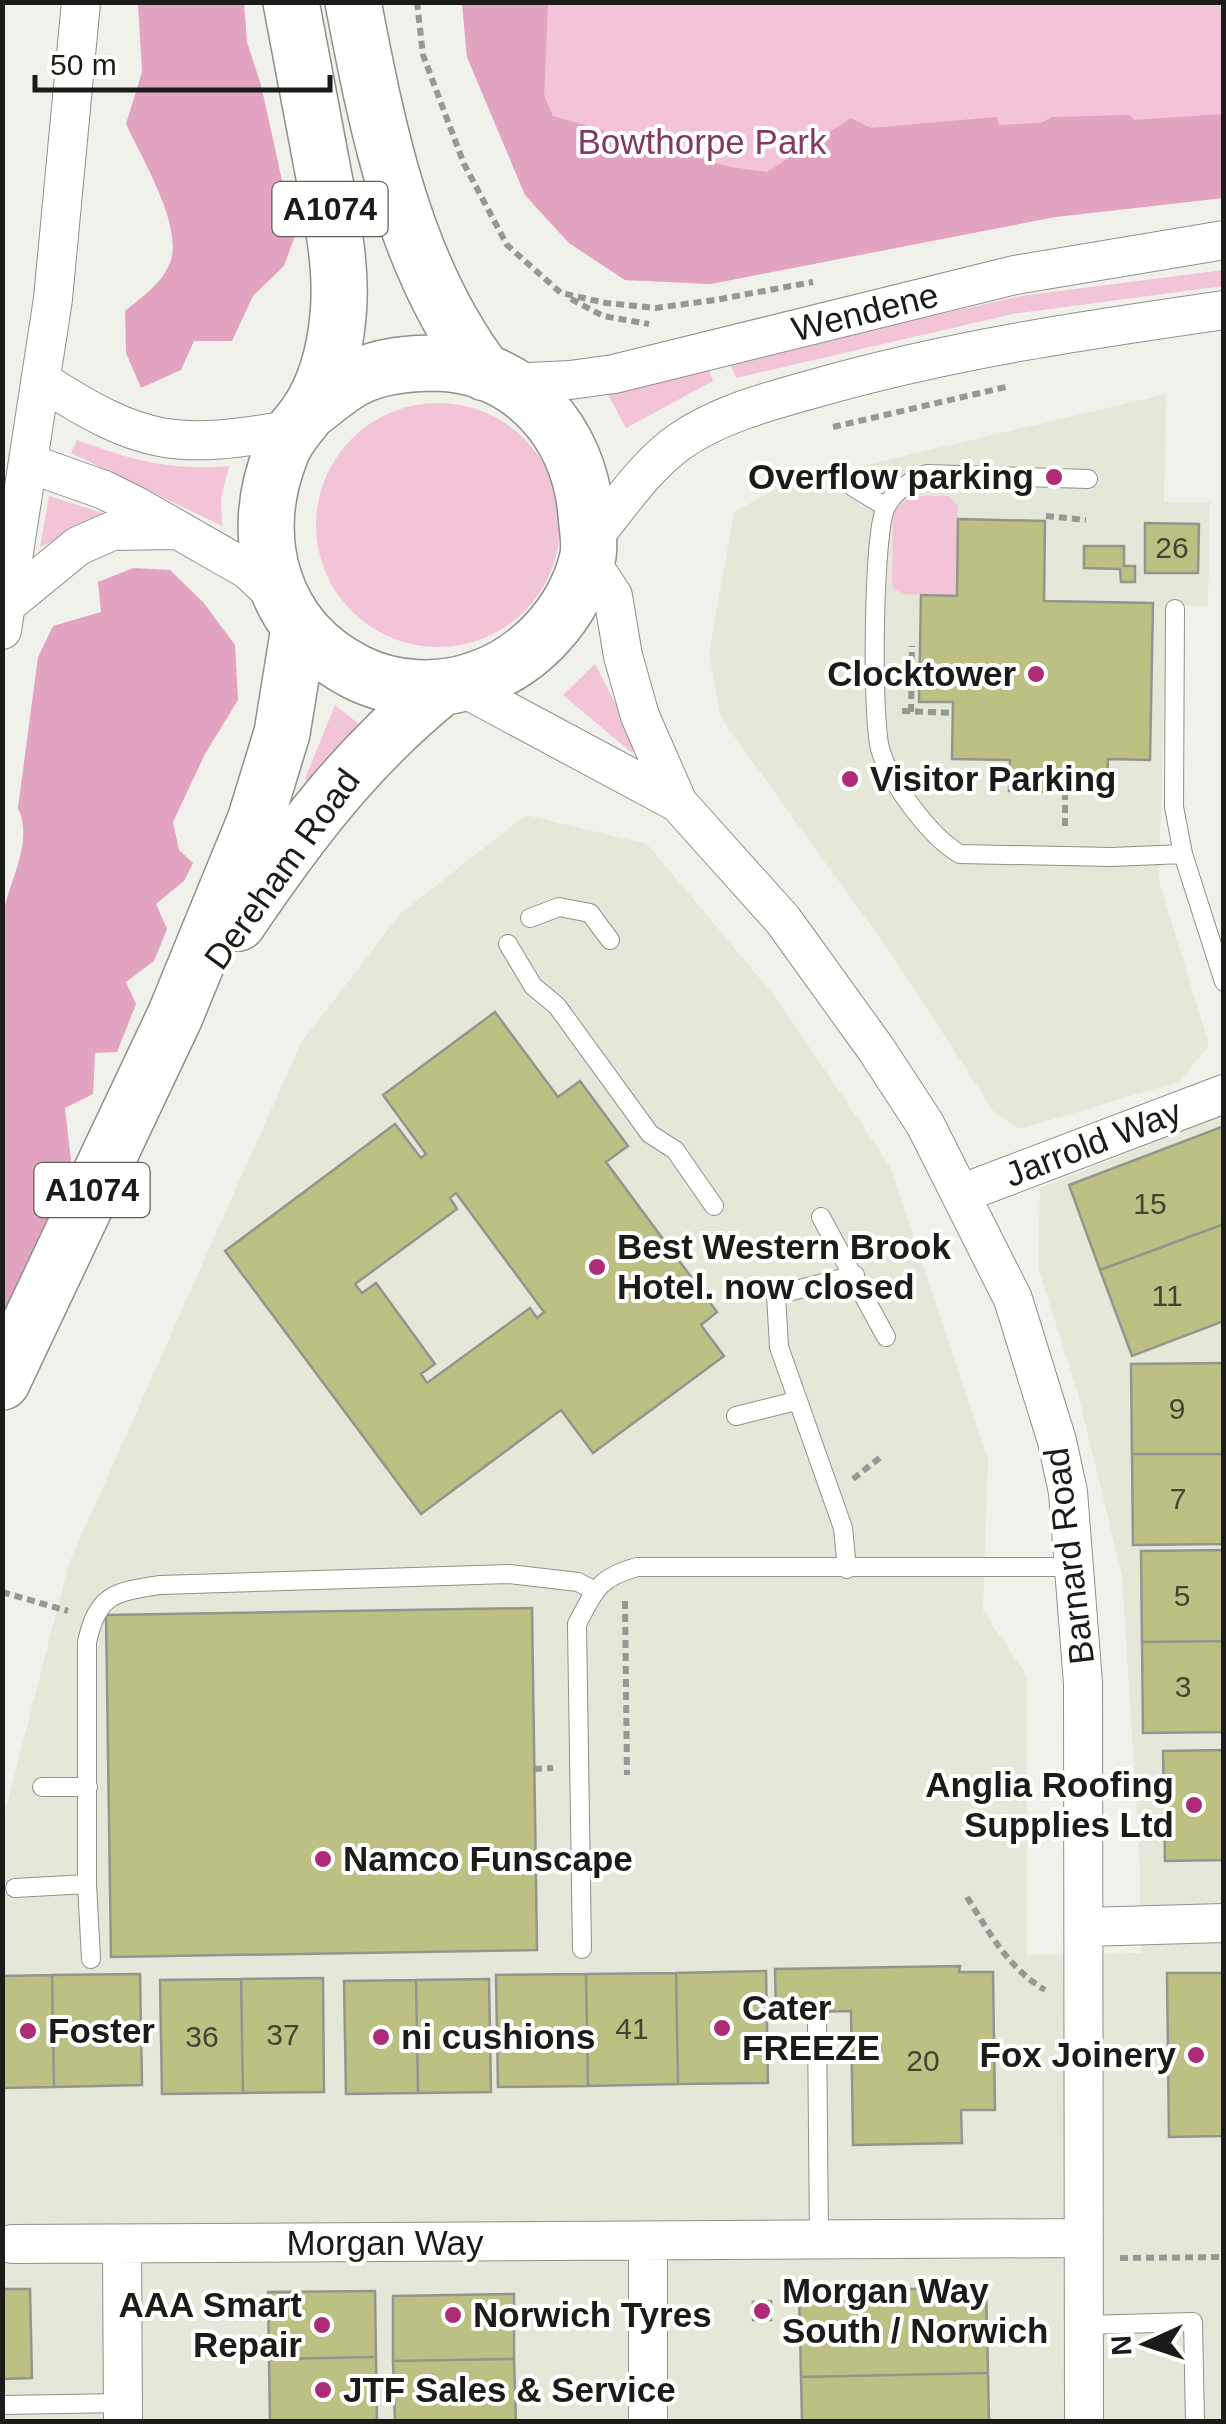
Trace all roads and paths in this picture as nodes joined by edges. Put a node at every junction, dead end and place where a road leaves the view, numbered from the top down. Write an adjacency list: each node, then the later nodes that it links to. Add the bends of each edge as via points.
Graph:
1 (81, 2): 11 (street)
2 (291, 2): 13 (highway, Dereham Road / A1074, via 335,235 339,313 329,369)
3 (352, 2): 10 (highway, Dereham Road / A1074, via 392,184 458,338)
4 (417, 2): 7 (path, via 423,55 464,164 507,245)
5 (1224, 240): 10 (street, Wendene, via 1015,275 614,374)
6 (828, 279): 7 (path, via 656,308)
7 (562, 293): 9 (path, via 604,316)
8 (1224, 310): 22 (street, Wendene, via 894,366 739,410 679,442 643,477)
9 (654, 325)
10 (496, 378): 13 (highway, via 452,364 406,363 356,378); 22 (highway, Dereham Road, via 528,397 566,441 583,481)
11 (42, 381): 13 (street, via 95,415 157,438 207,442); 15 (street)
12 (1020, 384): 14 (path)
13 (301, 421): 24 (highway, Dereham Road, via 282,450 265,506 268,560)
14 (815, 432)
15 (28, 462): 21 (street, Dereham Road, via 104,490); 25 (street)
16 (1088, 479): 18 (lane, via 927,474 906,483)
17 (852, 487): 18 (lane)
18 (886, 507): 28 (lane, via 880,527)
19 (1046, 516): 20 (path)
20 (1086, 520)
21 (180, 530): 24 (street, Dereham Road, via 248,570); 25 (street, via 112,531 78,546)
22 (588, 551): 27 (highway, Dereham Road, via 569,604 543,639 498,672); 31 (street, Barnard Road, via 614,596 640,716)
23 (1175, 608): 32 (lane, via 1174,807)
24 (291, 615): 27 (highway, Dereham Road, via 327,654 358,673 394,685); 37 (highway, Dereham Road / A1074, via 282,732 255,821)
25 (5, 618)
26 (912, 646): 29 (path)
27 (450, 687): 31 (street, Barnard Road); 37 (highway, Dereham Road / A1074, via 396,724 346,775)
28 (876, 711): 29 (path); 32 (lane, via 888,769 942,844 960,854)
29 (911, 712): 30 (path)
30 (952, 713)
31 (678, 804): 39 (street, Barnard Road, via 795,936 906,1094)
32 (1183, 854): 36 (lane)
33 (530, 918): 34 (lane, via 559,906 590,913)
34 (610, 940)
35 (508, 944): 40 (lane, via 532,986 557,1006 650,1134 675,1150)
36 (1224, 982)
37 (175, 1016): 44 (highway, Dereham Road / A1074)
38 (1224, 1094): 39 (street, Jarrold Way)
39 (962, 1193): 47 (street, Barnard Road, via 1014,1298 1057,1441)
40 (714, 1206)
41 (821, 1217): 42 (lane)
42 (855, 1275): 43 (lane); 45 (lane, via 776,1296 779,1347)
43 (886, 1337)
44 (2, 1382)
45 (796, 1401): 46 (lane); 48 (lane, via 843,1528)
46 (736, 1416)
47 (1076, 1567): 48 (lane); 62 (street, Barnard Road)
48 (847, 1570): 49 (lane)
49 (624, 1571): 50 (lane); 55 (path)
50 (594, 1591): 52 (lane, via 578,1582 510,1574 160,1586 120,1591); 63 (lane, via 577,1624)
51 (2, 1592): 52 (path)
52 (94, 1613): 57 (lane, via 87,1642)
53 (554, 1768): 54 (path)
54 (534, 1769)
55 (626, 1775)
56 (42, 1787): 57 (lane)
57 (88, 1787): 58 (lane)
58 (87, 1884): 59 (lane); 64 (lane)
59 (15, 1888)
60 (966, 1896): 65 (path, via 1024,1977)
61 (1224, 1923): 62 (street)
62 (1084, 1927): 65 (street, Barnard Road)
63 (582, 1949)
64 (92, 1959)
65 (1085, 2002): 67 (street, Barnard Road)
66 (817, 2022): 68 (lane)
67 (1084, 2238): 68 (street, Morgan Way); 74 (street, Barnard Road)
68 (819, 2240): 69 (street, Morgan Way)
69 (648, 2241): 71 (street, Morgan Way); 77 (street)
70 (12, 2244): 71 (street, Morgan Way)
71 (122, 2244): 76 (street)
72 (1224, 2257): 73 (path)
73 (1118, 2258)
74 (1084, 2325): 78 (street, Barnard Road); 79 (lane, via 1193,2322)
75 (2, 2405): 76 (lane)
76 (123, 2412)
77 (648, 2422)
78 (1084, 2422)
79 (1194, 2422)

